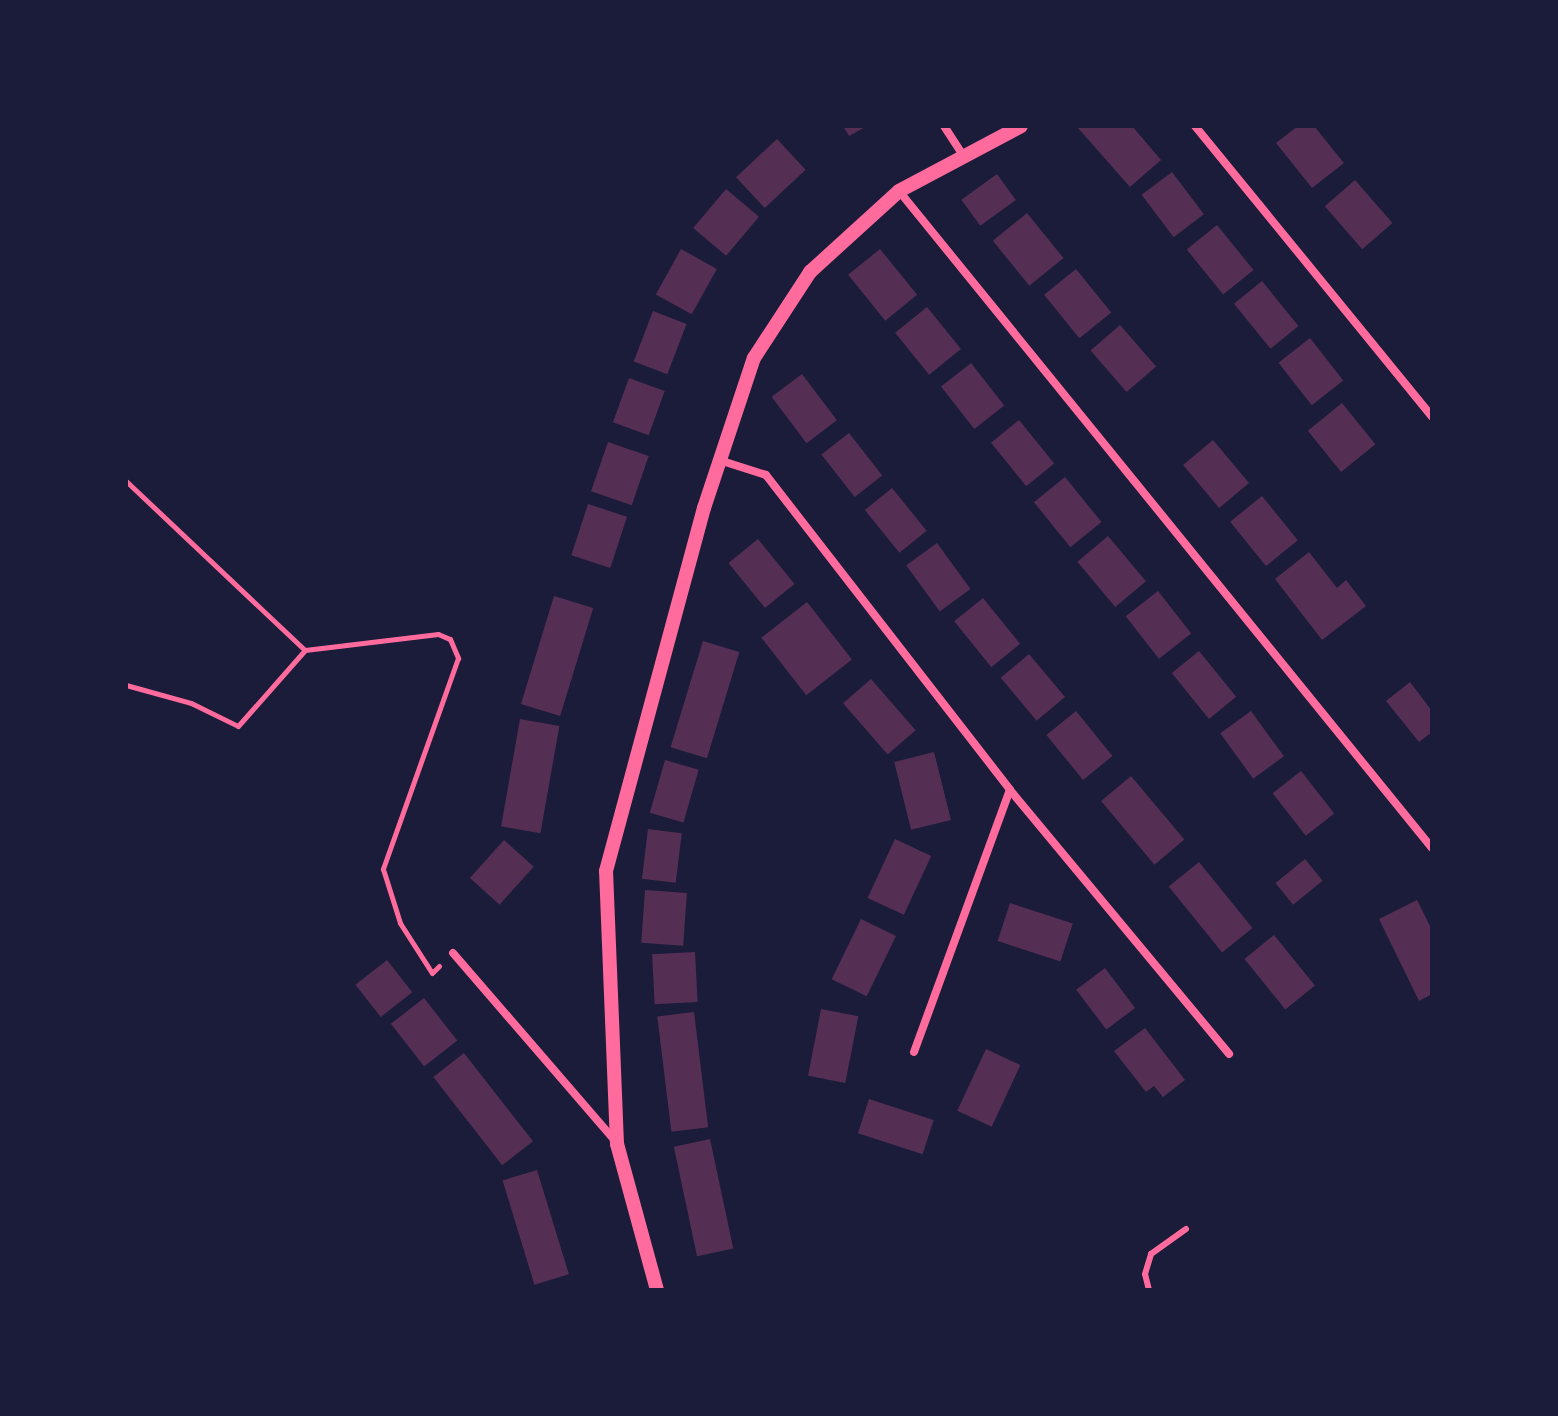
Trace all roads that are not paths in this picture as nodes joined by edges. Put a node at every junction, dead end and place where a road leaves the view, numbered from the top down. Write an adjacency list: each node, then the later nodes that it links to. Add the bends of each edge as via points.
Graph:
1 (944, 126): 4 (street)
2 (1021, 126): 4 (street)
3 (1195, 126): 6 (street)
4 (962, 154): 5 (street)
5 (899, 191): 7 (street, via 863,219 784,307 754,358); 9 (street)
6 (1432, 417)
7 (719, 460): 8 (street, via 766,475); 13 (street, via 606,871)
8 (1010, 790): 11 (street); 12 (street)
9 (1432, 848)
10 (453, 953): 13 (street)
11 (914, 1052)
12 (1229, 1054)
13 (617, 1144): 15 (street)
14 (1186, 1229): 16 (lane, via 1151,1254 1145,1274)
15 (657, 1290)
16 (1149, 1290)

